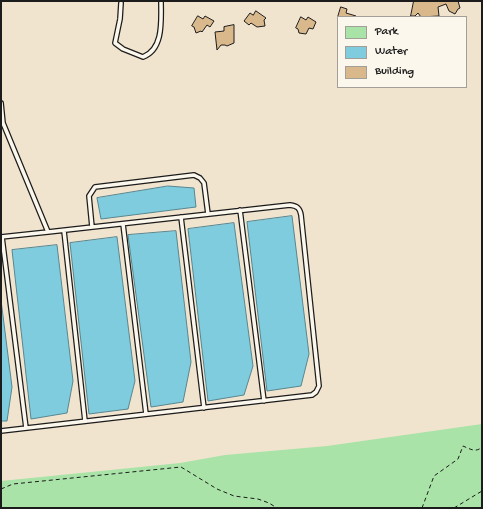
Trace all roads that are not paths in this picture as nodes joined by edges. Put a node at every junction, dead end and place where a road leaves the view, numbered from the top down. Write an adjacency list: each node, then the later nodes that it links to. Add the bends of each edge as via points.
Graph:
1 (116, 1): 3 (lane)
2 (161, 1): 3 (lane, via 161,22 155,49 143,57 115,44)
3 (122, 2)
4 (1, 103): 11 (lane, via 3,123)
5 (240, 210): 6 (lane); 13 (lane); 13 (lane, via 290,204 299,208 301,215 319,386 312,395)
6 (208, 214): 7 (lane); 9 (lane, via 204,183 194,175 95,187 89,196)
7 (181, 217): 8 (lane); 14 (lane)
8 (123, 224): 9 (lane); 15 (lane)
9 (92, 228): 10 (lane)
10 (64, 231): 11 (lane); 16 (lane)
11 (48, 232): 12 (lane)
12 (2, 237): 17 (lane)
13 (264, 401): 14 (lane)
14 (204, 408): 15 (lane)
15 (146, 414): 16 (lane)
16 (85, 421): 17 (lane)
17 (26, 428): 18 (lane)
18 (1, 431)

